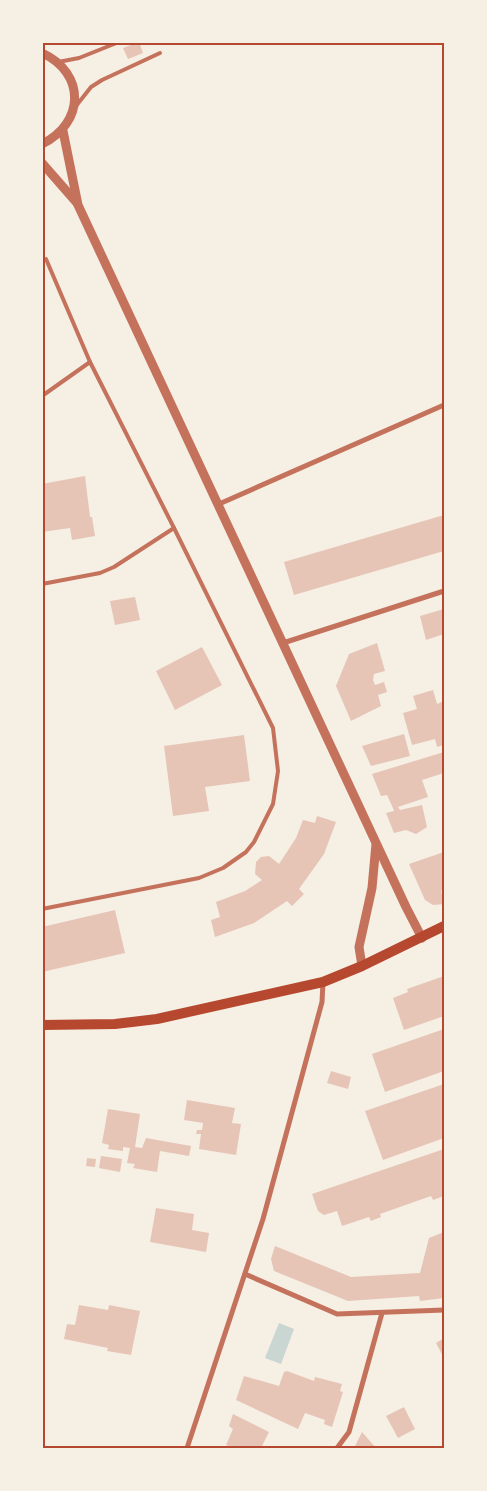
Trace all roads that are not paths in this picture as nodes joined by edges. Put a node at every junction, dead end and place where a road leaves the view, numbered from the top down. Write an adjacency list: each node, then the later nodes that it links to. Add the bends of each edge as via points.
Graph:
1 (119, 42): 4 (lane, via 79,58)
2 (42, 53): 4 (street)
3 (160, 53): 5 (lane, via 102,80)
4 (58, 62): 5 (street, via 69,75 74,91)
5 (74, 108): 6 (street)
6 (63, 131): 7 (street); 9 (street)
7 (42, 144)
8 (42, 163): 9 (street)
9 (78, 205): 14 (street)
10 (46, 259): 11 (lane)
11 (90, 362): 12 (lane); 15 (lane)
12 (42, 396)
13 (444, 405): 14 (street)
14 (219, 504): 18 (street)
15 (174, 528): 16 (lane, via 100,573); 20 (lane, via 274,728 278,771 273,804 246,852 217,870 199,878)
16 (42, 584)
17 (444, 591): 18 (street)
18 (283, 643): 19 (street)
19 (376, 841): 22 (street); 23 (street, via 372,888 359,947)
20 (42, 909)
21 (444, 926): 22 (main road)
22 (422, 938): 23 (main road)
23 (362, 966): 24 (main road)
24 (323, 982): 25 (main road, via 157,1019 116,1024); 26 (street, via 322,1002 263,1219)
25 (42, 1025)
26 (244, 1274): 28 (street, via 337,1314); 29 (street)
27 (444, 1310): 28 (street)
28 (382, 1313): 30 (street, via 349,1432)
29 (186, 1448)
30 (337, 1448)

